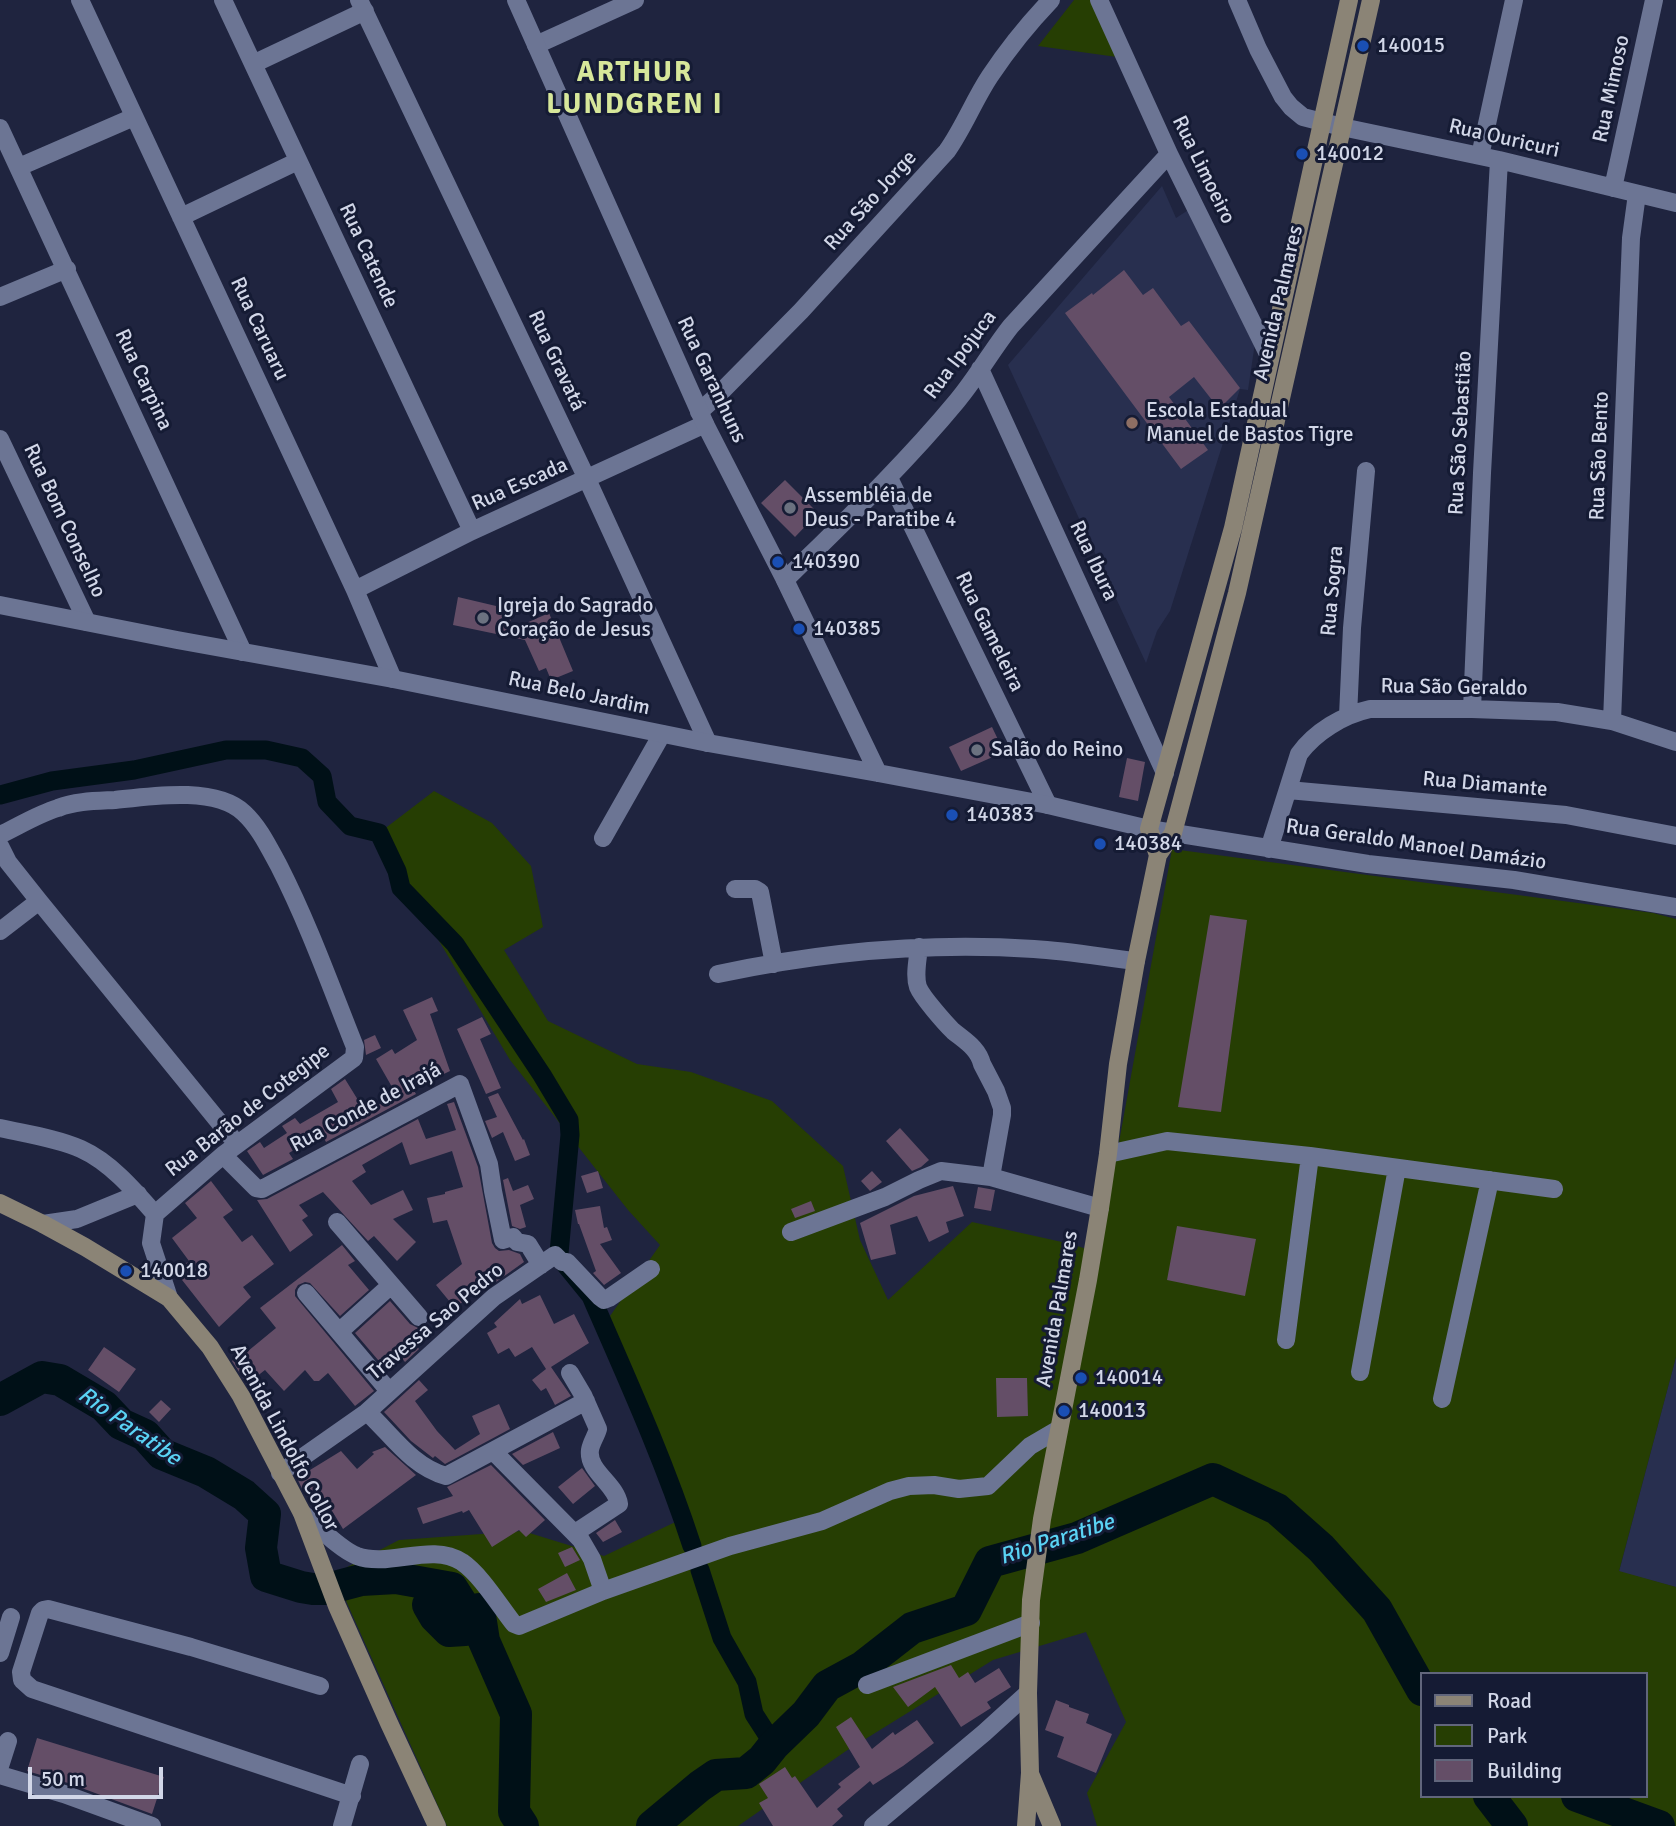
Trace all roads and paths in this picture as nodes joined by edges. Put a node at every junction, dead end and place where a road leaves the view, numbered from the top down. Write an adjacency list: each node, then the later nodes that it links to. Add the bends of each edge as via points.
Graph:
1 (80, 0): 15 (street, Rua Caruaru)
2 (223, 0): 14 (street, Rua Catende)
3 (516, 0): 13 (street, Rua Garanhuns)
4 (635, 0): 13 (street)
5 (1051, 0): 32 (street, Rua São Jorge, via 990,75 947,151)
6 (1099, 0): 19 (street, Rua Limoeiro)
7 (1237, 0): 16 (street, Rua Ouricuri, via 1283,97 1303,117)
8 (1349, 0): 16 (main road, Avenida Palmares)
9 (1371, 0): 17 (main road, Avenida Palmares)
10 (1514, 0): 20 (street)
11 (1654, 0): 24 (street, Rua Mimoso)
12 (362, 6): 14 (street); 36 (street, Rua Gravatá)
13 (536, 45): 32 (street, Rua Garanhuns)
14 (253, 64): 22 (street, Rua Catende)
15 (134, 117): 23 (street); 27 (street, Rua Caruaru)
16 (1322, 122): 17 (street, Rua Ouricuri); 30 (main road, Avenida Palmares)
17 (1342, 127): 20 (street, Rua Ouricuri); 55 (main road, Avenida Palmares, via 1237,593)
18 (0, 128): 23 (street, Rua Carpina)
19 (1169, 154): 30 (street, Rua Limoeiro); 31 (street, Rua Ipojuca, via 1011,326)
20 (1480, 156): 21 (street, Rua Ouricuri)
21 (1499, 160): 24 (street, Rua Ouricuri); 44 (street, Rua São Sebastião)
22 (298, 161): 27 (street); 37 (street, Rua Catende)
23 (19, 167): 28 (street, Rua Carpina)
24 (1613, 188): 25 (street, Rua Ouricuri)
25 (1637, 194): 26 (street, Rua Ouricuri); 46 (street, Rua São Bento, via 1631,238)
26 (1676, 203)
27 (181, 217): 39 (street, Rua Caruaru)
28 (67, 269): 29 (street); 42 (street, Rua Carpina)
29 (0, 297)
30 (1270, 358): 51 (main road, Avenida Palmares, via 1233,528)
31 (981, 369): 35 (street, Rua Ipojuca); 51 (street, Rua Ibura)
32 (702, 418): 36 (street, Rua Escada); 38 (street, Rua Garanhuns)
33 (0, 439): 41 (street, Rua Bom Conselho)
34 (1366, 471): 45 (street, Rua Sogra)
35 (888, 478): 38 (street, Rua Ipojuca); 53 (street, Rua Gameleira)
36 (587, 479): 37 (street, Rua Escada); 49 (street, Rua Gravatá)
37 (472, 531): 39 (street, Rua Escada)
38 (785, 580): 50 (street, Rua Garanhuns)
39 (355, 590): 43 (street, Rua Caruaru)
40 (0, 605): 41 (street, Rua Belo Jardim)
41 (87, 622): 42 (street, Rua Belo Jardim)
42 (243, 652): 43 (street, Rua Belo Jardim)
43 (393, 679): 47 (street, Rua Belo Jardim)
44 (1472, 709): 45 (street, Rua São Geraldo, via 1370,709); 46 (street, Rua São Geraldo, via 1557,712)
45 (1348, 716): 52 (street, Rua São Geraldo, via 1307,744 1299,754)
46 (1612, 721): 48 (street, Rua São Geraldo)
47 (662, 734): 49 (street, Rua Belo Jardim); 58 (street)
48 (1676, 742)
49 (708, 743): 50 (street, Rua Belo Jardim)
50 (878, 773): 53 (street, Rua Belo Jardim)
51 (1165, 773): 54 (main road, Avenida Palmares)
52 (1288, 790): 57 (street, Rua Diamante, via 1566,815); 60 (street, Rua São Geraldo)
53 (1048, 805): 54 (street, Rua Belo Jardim)
54 (1149, 829): 55 (street, Rua Geraldo Manoel Damázio); 61 (main road)
55 (1173, 832): 60 (street, Rua Geraldo Manoel Damázio); 61 (main road, Avenida Palmares)
56 (0, 835): 71 (street, Rua Barão de Cotegipe, via 74,803 174,794 226,803 243,811 257,827 298,903 355,1047 354,1058)
57 (1676, 836)
58 (603, 838)
59 (0, 846): 63 (street, Rua Conde de Irajá)
60 (1269, 849): 64 (street, Rua Geraldo Manoel Damázio, via 1514,880)
61 (1158, 855): 67 (main road, Avenida Palmares)
62 (734, 889): 68 (street, via 760,892)
63 (39, 901): 65 (street); 71 (street, Rua Conde de Irajá)
64 (1676, 907)
65 (0, 931)
66 (919, 947): 67 (street, via 1035,949); 68 (street); 75 (street, via 917,986 980,1058 1000,1101 1002,1115)
67 (1136, 961): 72 (main road, Avenida Palmares)
68 (774, 964): 69 (street)
69 (718, 974)
70 (0, 1128): 78 (street, via 80,1149 102,1161)
71 (230, 1149): 81 (street, Rua Barão de Cotegipe); 85 (street, Rua Conde de Irajá, via 256,1188 262,1189 460,1084 489,1164 503,1240 513,1237)
72 (1108, 1154): 73 (street, via 1167,1141); 80 (main road, Avenida Palmares)
73 (1310, 1156): 74 (street); 92 (street)
74 (1397, 1168): 76 (street); 93 (street)
75 (991, 1177): 80 (street); 84 (street, via 941,1171)
76 (1490, 1180): 77 (street); 96 (street)
77 (1554, 1189)
78 (138, 1194): 81 (street); 83 (street, via 77,1219)
79 (0, 1203): 83 (main road, Avenida Lindolfo Collor)
80 (1100, 1208): 99 (main road, Avenida Palmares)
81 (155, 1214): 89 (street, via 151,1243)
82 (337, 1222): 87 (street)
83 (43, 1224): 89 (main road, Avenida Lindolfo Collor)
84 (790, 1232)
85 (554, 1261): 86 (street, via 604,1300); 95 (street, Travessa Sao Pedro, via 494,1297)
86 (651, 1269)
87 (391, 1284): 90 (street); 91 (street)
88 (306, 1293): 91 (street)
89 (169, 1298): 101 (main road, Avenida Lindolfo Collor, via 210,1347)
90 (419, 1317)
91 (339, 1332): 95 (street)
92 (1286, 1340)
93 (1360, 1372)
94 (570, 1373): 97 (street)
95 (389, 1391): 98 (street, Travessa Sao Pedro)
96 (1442, 1399)
97 (586, 1401): 100 (street); 103 (street, via 598,1429 590,1451 592,1463 619,1504)
98 (367, 1412): 100 (street, via 412,1458 437,1474 446,1476); 101 (street, Travessa Sao Pedro)
99 (1059, 1429): 104 (street, via 1030,1446 988,1486 921,1485 890,1491 822,1521 730,1546); 106 (main road, Avenida Palmares)
100 (494, 1452): 103 (street)
101 (280, 1473): 102 (main road, Avenida Lindolfo Collor)
102 (302, 1513): 104 (street, via 356,1556 441,1555 464,1563 519,1626); 119 (main road, Avenida Lindolfo Collor, via 337,1606)
103 (575, 1532): 104 (street, via 592,1559)
104 (603, 1591)
105 (11, 1617): 107 (street)
106 (1031, 1623): 108 (street); 110 (main road, Avenida Palmares)
107 (0, 1653)
108 (867, 1685)
109 (320, 1686): 116 (street, via 48,1609 40,1613 20,1672 32,1689)
110 (1028, 1693): 114 (main road, Avenida Palmares); 120 (street)
111 (8, 1741): 113 (street)
112 (360, 1764): 116 (street)
113 (0, 1766)
114 (1030, 1773): 121 (main road, Avenida Palmares); 122 (main road)
115 (0, 1775): 117 (street)
116 (352, 1796): 118 (street)
117 (152, 1826)
118 (342, 1826)
119 (437, 1826)
120 (873, 1826)
121 (1026, 1826)
122 (1052, 1826)

